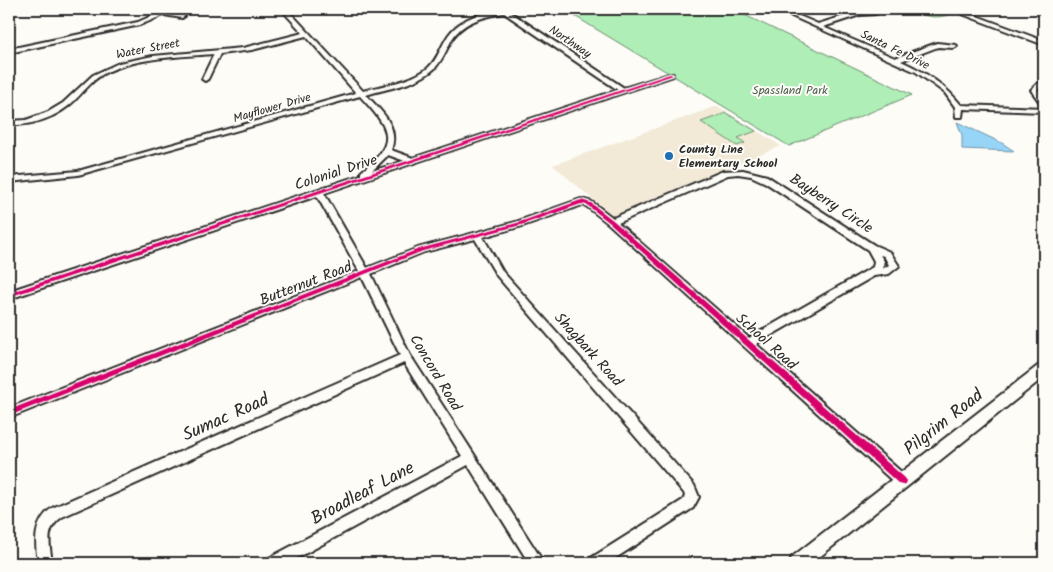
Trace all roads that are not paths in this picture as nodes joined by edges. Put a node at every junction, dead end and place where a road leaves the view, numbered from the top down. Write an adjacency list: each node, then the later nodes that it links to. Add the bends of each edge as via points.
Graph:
1 (284, 9): 10 (street)
2 (514, 9): 5 (street, Mayflower Drive)
3 (779, 9): 9 (street, Santa Fe Drive)
4 (165, 11): 8 (street); 13 (street, via 134,24)
5 (505, 11): 19 (street, Northway); 20 (street, Mayflower Drive, via 472,19 459,27 449,37 428,72)
6 (874, 13): 9 (street, via 860,13)
7 (964, 13): 11 (street)
8 (182, 16)
9 (819, 26): 15 (street, Santa Fe Drive)
10 (308, 34): 14 (street, Water Street); 20 (street)
11 (1044, 43)
12 (954, 46): 15 (street, via 937,45)
13 (9, 51)
14 (218, 52): 17 (street); 23 (street, Water Street, via 166,56 107,69 93,76 55,112)
15 (894, 61): 22 (street, Santa Fe Drive, via 934,82 947,92 959,111)
16 (671, 75): 19 (street, Colonial Drive)
17 (205, 79)
18 (1038, 85): 21 (street, via 1034,90)
19 (623, 91): 25 (street, Colonial Drive)
20 (363, 94): 24 (street, via 386,121 391,135); 27 (street, Mayflower Drive, via 78,173)
21 (1044, 102)
22 (1044, 110)
23 (9, 123)
24 (387, 151): 25 (street); 26 (street, via 382,160)
25 (413, 160): 26 (street, Colonial Drive)
26 (358, 179): 28 (street, Colonial Drive)
27 (9, 180)
28 (319, 192): 33 (street, Concord Road); 34 (street, Colonial Drive)
29 (612, 222): 30 (street, Butternut Road, via 589,204 575,203 519,224); 31 (street, Bayberry Circle, via 736,171 760,176); 35 (street, School Road)
30 (477, 235): 33 (street, Butternut Road, via 421,250); 44 (street, Shagbark Road, via 500,274 683,480 692,497 688,504)
31 (871, 248): 32 (street, Bayberry Circle, via 879,261 878,268); 32 (street, via 887,254 894,266 886,272)
32 (872, 273): 35 (street)
33 (366, 274): 36 (street, Concord Road); 38 (street, Butternut Road)
34 (9, 295)
35 (749, 343): 40 (street, School Road)
36 (406, 357): 39 (street, Concord Road); 41 (street, Sumac Road, via 60,510 46,520 41,533)
37 (1044, 369): 40 (street, Pilgrim Road)
38 (9, 413)
39 (470, 458): 42 (street, Broadleaf Lane); 43 (street, Concord Road)
40 (902, 481): 45 (street, Pilgrim Road)
41 (45, 563)
42 (274, 563)
43 (537, 563)
44 (596, 563)
45 (798, 563)

